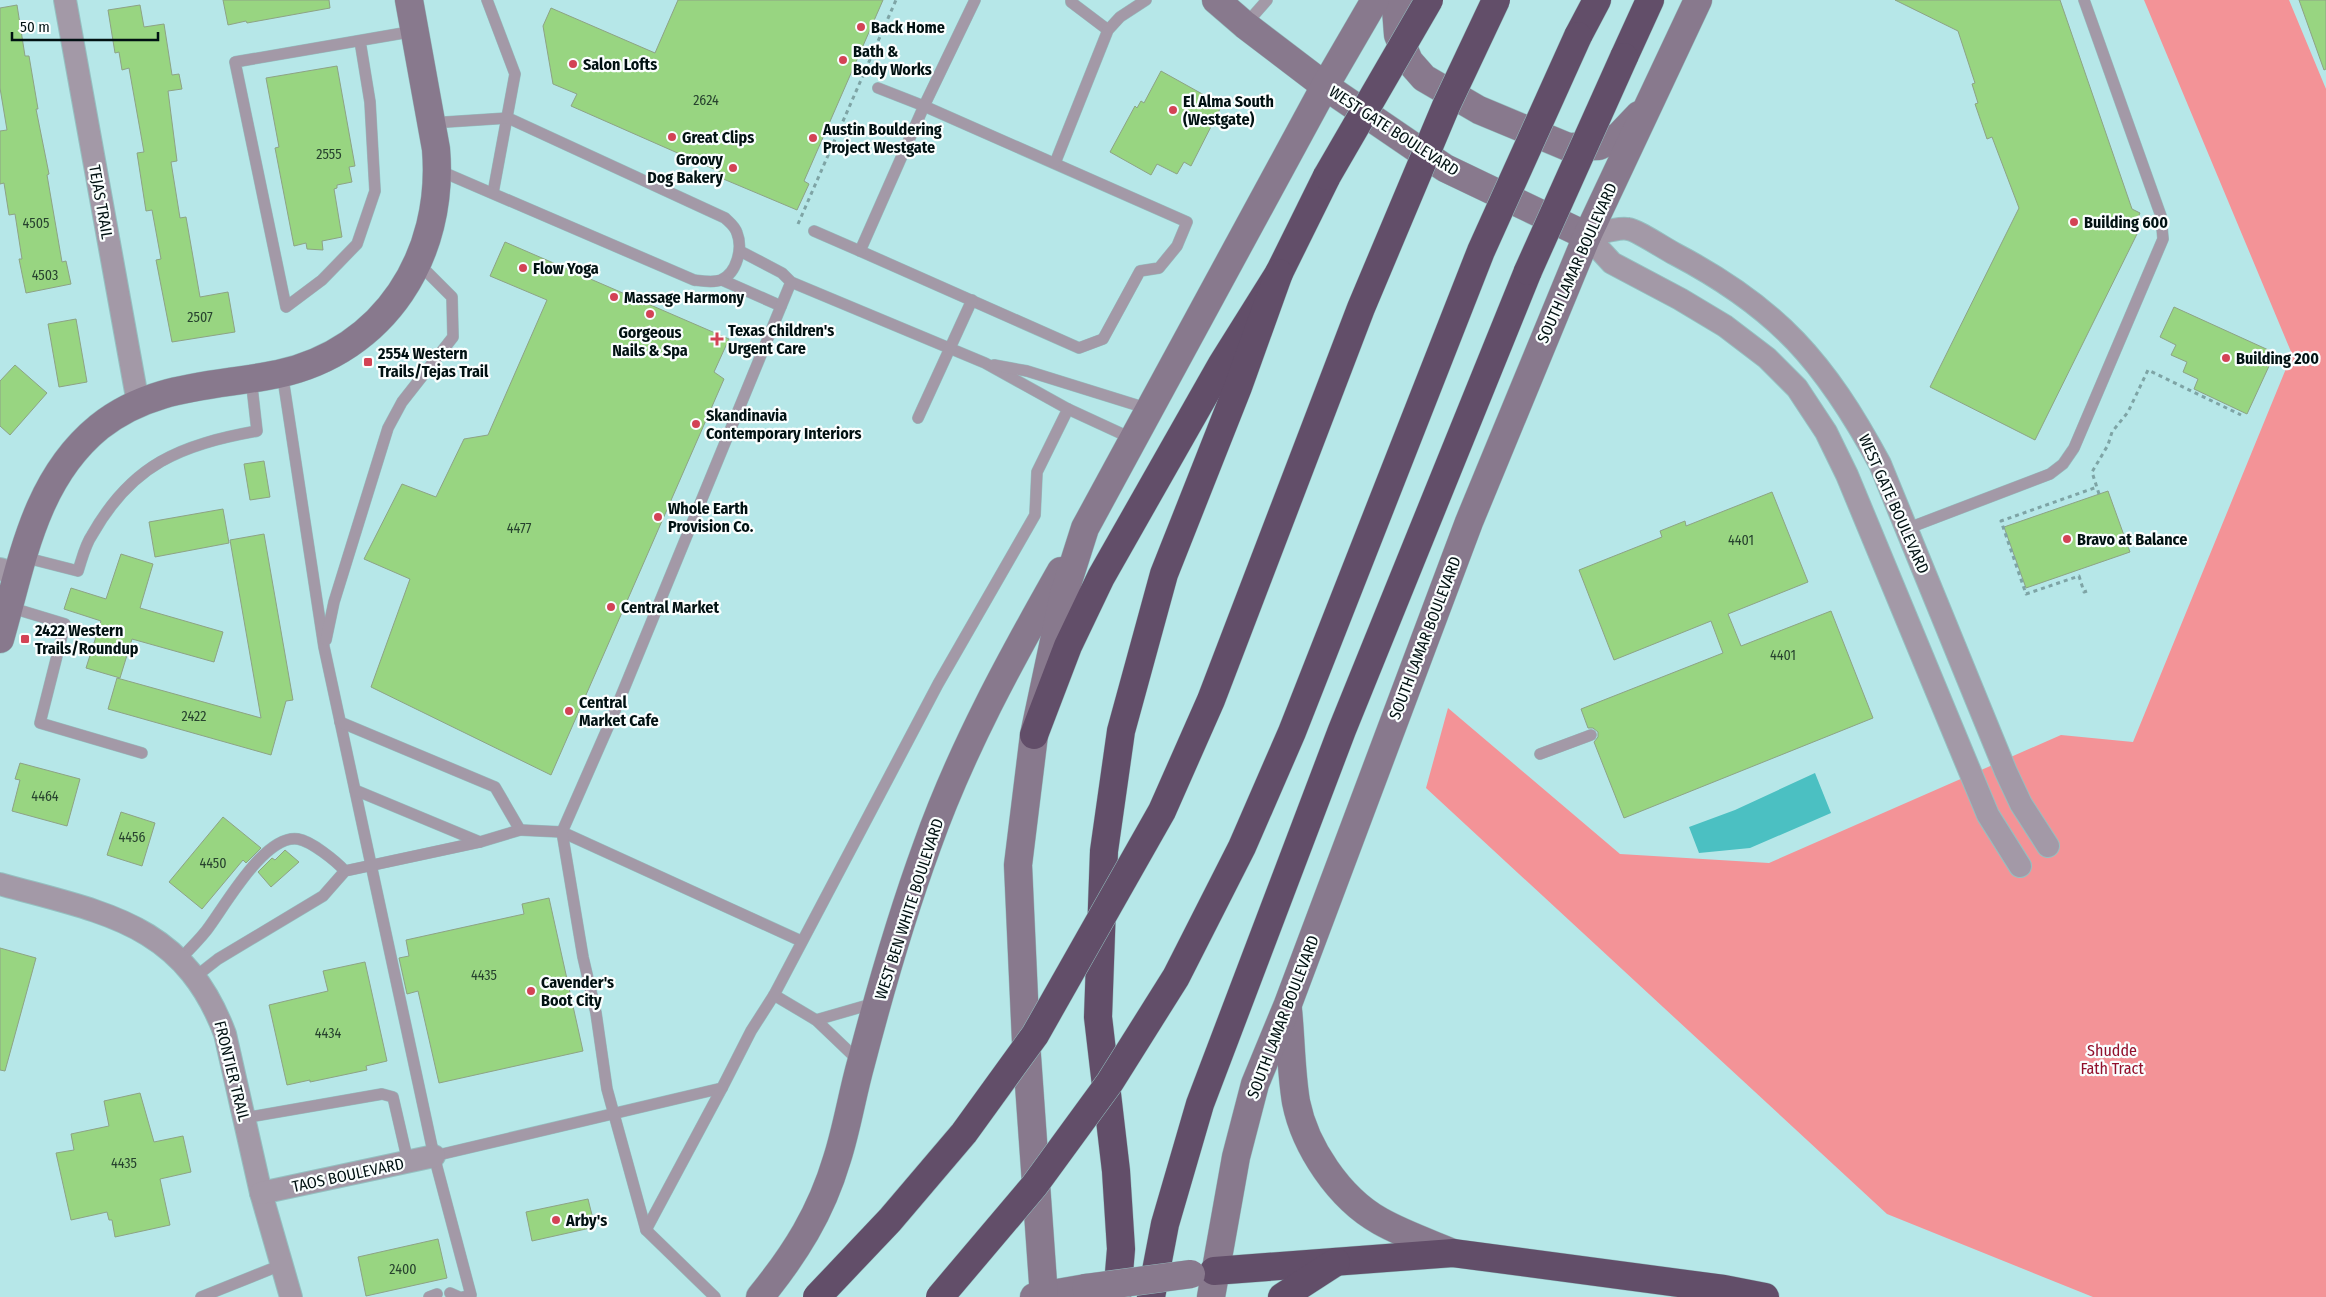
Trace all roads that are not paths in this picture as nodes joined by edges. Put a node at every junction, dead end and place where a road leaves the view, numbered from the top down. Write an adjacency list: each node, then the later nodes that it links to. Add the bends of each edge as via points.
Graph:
1 (65, 0): 44 (street, TEJAS TRAIL)
2 (409, 0): 19 (main road)
3 (486, 0): 25 (lane, via 514,74)
4 (975, 0): 24 (lane)
5 (1146, 0): 18 (lane, via 1120,17)
6 (1216, 0): 17 (main road, WEST GATE BOULEVARD)
7 (1267, 0): 17 (lane)
8 (1375, 0): 21 (main road)
9 (1398, 0): 23 (main road, via 1398,35 1409,61 1424,78 1479,110 1568,147 1599,146 1619,136)
10 (1429, 0): 35 (highway, bridge, via 1327,176)
11 (1496, 0): 94 (highway, bridge, via 1446,106 1361,308 1211,700 1162,811 1035,1035 964,1133 890,1220)
12 (1597, 0): 95 (highway, bridge, via 1481,252 1292,732 1242,847 1176,976 1110,1082 1034,1186)
13 (1650, 0): 97 (highway, bridge, via 1528,271 1342,730 1200,1104 1165,1224)
14 (1698, 0): 23 (main road, SOUTH LAMAR BOULEVARD)
15 (2084, 0): 50 (lane, via 2161,216 2163,239 2074,448 2063,464 2050,474)
16 (1069, 1): 18 (lane)
17 (1245, 25): 21 (main road, WEST GATE BOULEVARD)
18 (1108, 30): 27 (lane)
19 (415, 31): 20 (lane); 26 (main road)
20 (360, 41): 20 (lane, via 235,62 286,307 322,280 357,244 375,191 370,102)
21 (1325, 86): 31 (main road, WEST GATE BOULEVARD, via 1445,168); 46 (main road)
22 (878, 88): 24 (lane)
23 (1649, 104): 31 (main road, SOUTH LAMAR BOULEVARD)
24 (924, 106): 27 (lane); 33 (lane)
25 (508, 118): 26 (lane); 29 (lane); 32 (lane, via 725,218 738,234)
26 (432, 123): 28 (main road)
27 (1054, 164): 38 (lane, via 1187,222 1177,246 1159,268 1140,271 1103,338 1079,348)
28 (438, 170): 29 (lane); 34 (main road, via 436,208)
29 (493, 193): 36 (lane, via 694,280)
30 (814, 231): 33 (lane)
31 (1587, 236): 50 (street, WEST GATE BOULEVARD, via 1628,229 1746,296 1788,332 1822,369 1856,419 1880,464); 66 (street, WEST GATE BOULEVARD, via 1612,263 1725,326 1767,358 1797,388 1826,432 1847,475 1988,815); 74 (main road, SOUTH LAMAR BOULEVARD, via 1469,522)
32 (740, 251): 36 (lane, via 733,270); 37 (lane, via 782,273)
33 (860, 251): 38 (lane)
34 (418, 264): 42 (main road, via 398,297 358,337 327,356); 54 (lane, via 452,297 453,336 402,402 388,428 334,602)
35 (1279, 273): 56 (highway, via 1222,364 1101,577 1068,646); 96 (highway, via 1164,574 1120,731 1104,851 1098,1017 1116,1171 1121,1249)
36 (722, 280): 39 (lane)
37 (791, 282): 39 (lane); 40 (lane)
38 (972, 300): 40 (lane)
39 (781, 306): 62 (lane)
40 (950, 348): 41 (lane); 47 (lane)
41 (985, 363): 45 (lane); 46 (lane, via 1027,371)
42 (282, 372): 43 (main road); 54 (lane)
43 (251, 378): 44 (main road, via 176,390); 51 (lane, via 257,431 215,438 156,463 124,488 91,536 78,571)
44 (138, 403): 51 (main road, via 99,427 62,466 46,490)
45 (1068, 409): 48 (lane); 69 (lane, via 1037,472 1035,516 938,684)
46 (1149, 409): 48 (main road)
47 (918, 418)
48 (1133, 439): 49 (main road)
49 (1085, 528): 56 (main road, via 1064,594); 73 (main road, WEST BEN WHITE BOULEVARD, via 1018,645 971,742 927,844)
50 (1906, 529): 64 (street, WEST GATE BOULEVARD, via 2006,772 2021,804)
51 (14, 567): 52 (main road)
52 (9, 607): 53 (main road); 58 (lane, via 65,624 40,722)
53 (0, 639)
54 (324, 647): 55 (lane)
55 (340, 722): 60 (lane); 61 (lane, via 495,786)
56 (1034, 735): 88 (main road, via 1018,865)
57 (1591, 735): 59 (lane)
58 (142, 753)
59 (1540, 754)
60 (355, 790): 63 (lane); 65 (lane)
61 (520, 830): 62 (lane); 63 (lane)
62 (562, 832): 69 (lane); 78 (lane, via 582,957 596,1013)
63 (480, 842): 65 (lane)
64 (2048, 846)
65 (371, 865): 67 (lane); 80 (lane)
66 (2020, 866)
67 (345, 872): 70 (lane, via 334,858 298,839 277,843 242,878 206,931); 71 (lane, via 323,896 218,959)
68 (0, 884): 70 (street, FRONTIER TRAIL, via 119,919 140,929)
69 (801, 941): 72 (lane)
70 (180, 959): 71 (street, FRONTIER TRAIL)
71 (195, 977): 79 (street, FRONTIER TRAIL, via 211,1001 225,1034)
72 (774, 995): 75 (lane); 77 (lane, via 751,1031)
73 (878, 1002): 75 (lane); 76 (main road, WEST BEN WHITE BOULEVARD)
74 (1288, 1004): 84 (main road, via 1296,1102 1317,1155 1356,1203 1379,1220); 87 (main road, SOUTH LAMAR BOULEVARD, via 1255,1084)
75 (816, 1020): 76 (lane)
76 (861, 1063): 93 (main road, WEST BEN WHITE BOULEVARD, via 838,1159 820,1205 791,1258)
77 (722, 1088): 78 (lane); 83 (lane)
78 (614, 1114): 80 (lane); 83 (lane)
79 (244, 1118): 81 (lane, via 382,1094 393,1097); 82 (street, FRONTIER TRAIL)
80 (434, 1156): 81 (street, TAOS BOULEVARD); 91 (lane, via 471,1295)
81 (408, 1162): 82 (street, TAOS BOULEVARD)
82 (261, 1193): 86 (street, FRONTIER TRAIL)
83 (646, 1230): 92 (lane)
84 (1453, 1253): 85 (highway); 99 (highway)
85 (1337, 1261): 87 (highway); 98 (highway)
86 (282, 1265): 89 (lane); 90 (street, FRONTIER TRAIL)
87 (1206, 1281): 88 (main road, bridge, via 1086,1288)
88 (1040, 1296)
89 (201, 1297)
90 (290, 1297)
91 (463, 1297)
92 (715, 1297)
93 (760, 1297)
94 (817, 1297)
95 (940, 1297)
96 (1117, 1297)
97 (1152, 1297)
98 (1282, 1297)
99 (1766, 1297)

